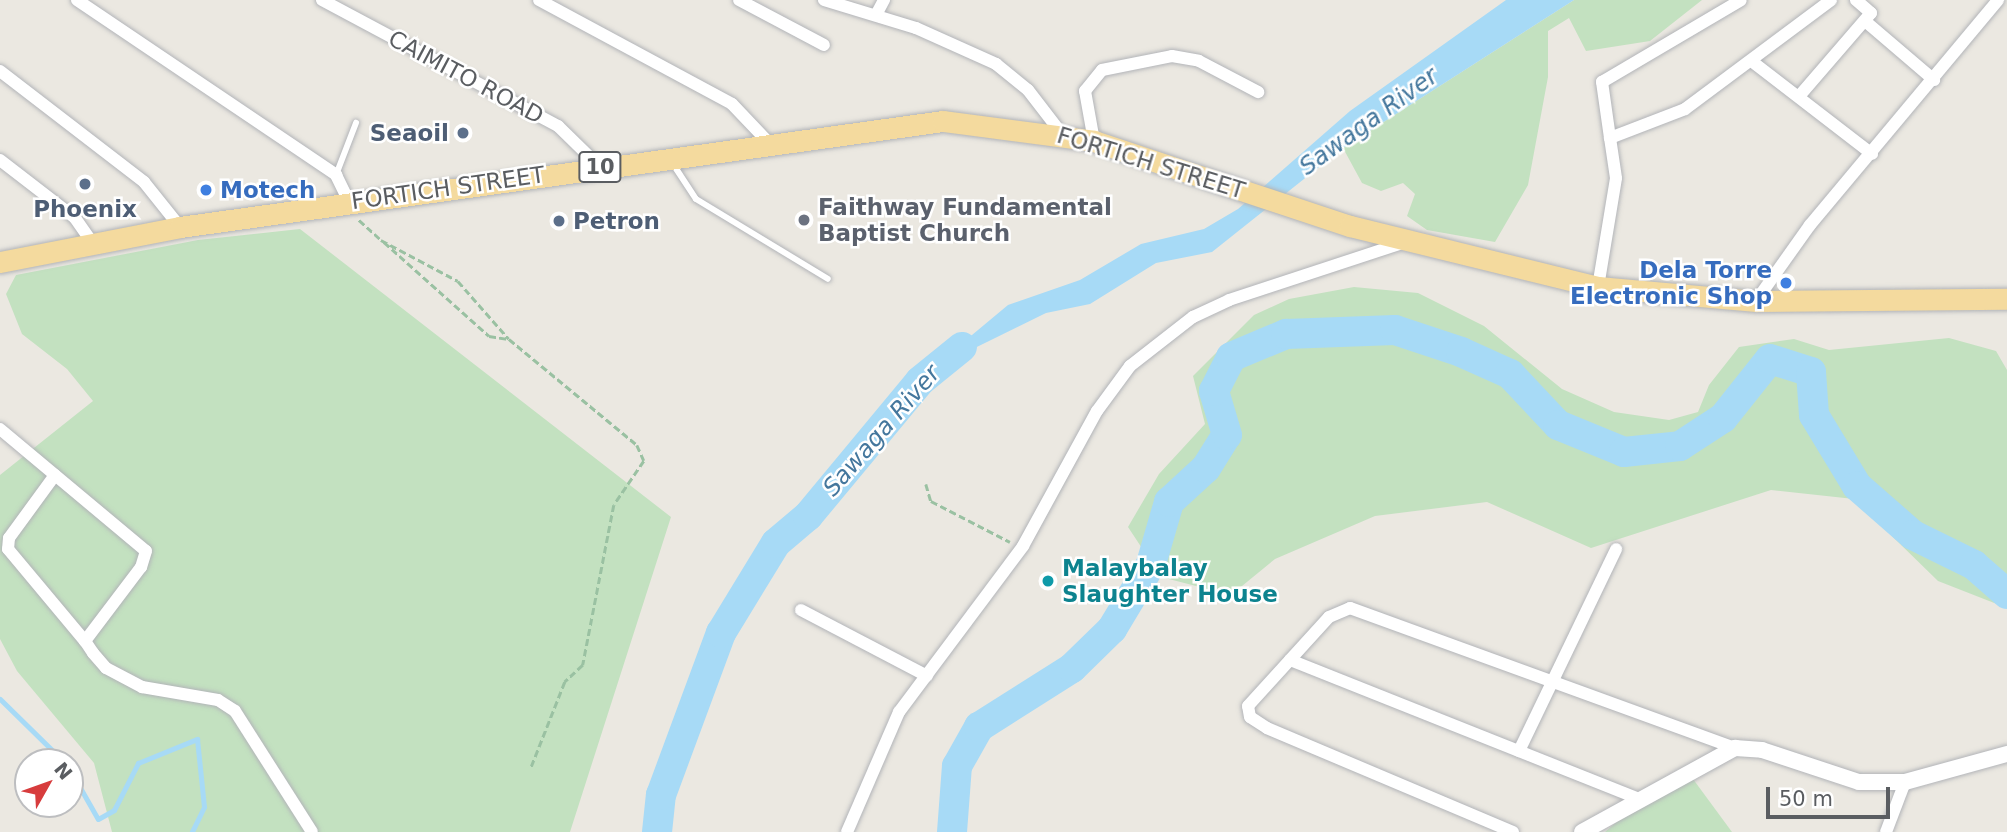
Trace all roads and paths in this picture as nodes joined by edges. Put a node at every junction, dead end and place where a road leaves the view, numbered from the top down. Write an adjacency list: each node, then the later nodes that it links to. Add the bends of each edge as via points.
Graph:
1 (77, 0): 28 (street)
2 (322, 0): 27 (street, CAIMITO ROAD, via 558,126)
3 (539, 0): 23 (street, via 732,104)
4 (739, 0): 13 (street)
5 (824, 0): 11 (street)
6 (884, 0): 11 (street)
7 (1741, 0): 21 (street, via 1602,82)
8 (1831, 0): 14 (street)
9 (1856, 0): 12 (street, via 1871,13)
10 (1998, 0): 16 (street)
11 (876, 15): 20 (street, via 996,64 1028,90)
12 (1865, 21): 16 (street); 18 (street)
13 (824, 45)
14 (1754, 63): 18 (street); 21 (street, via 1685,109)
15 (0, 71): 30 (street, via 144,182)
16 (1934, 80): 24 (street)
17 (1258, 92): 22 (street, via 1199,61 1172,56 1102,70 1086,91)
18 (1801, 94): 24 (street)
19 (356, 123): 28 (lane)
20 (1062, 134): 22 (highway, FORTICH STREET / 10); 23 (highway, FORTICH STREET / 10, via 943,121)
21 (1610, 138): 36 (street, via 1616,178)
22 (1094, 141): 33 (highway, FORTICH STREET / 10)
23 (768, 142): 25 (highway, FORTICH STREET / 10)
24 (1872, 155): 38 (street)
25 (668, 156): 27 (highway, FORTICH STREET / 10); 35 (lane, via 696,198)
26 (0, 160): 32 (street, via 75,218)
27 (600, 167): 29 (highway, FORTICH STREET / 10)
28 (336, 175): 29 (street)
29 (349, 202): 30 (highway, FORTICH STREET / 10); 31 (path)
30 (180, 227): 32 (highway, FORTICH STREET / 10)
31 (381, 240): 39 (path, via 458,281); 39 (path, via 489,336)
32 (92, 242): 34 (highway, FORTICH STREET / 10)
33 (1405, 242): 36 (highway, FORTICH STREET / 10); 43 (street, via 1228,300 1148,350 1115,382)
34 (0, 262)
35 (828, 279)
36 (1598, 287): 38 (highway, FORTICH STREET / 10)
37 (2007, 299): 38 (highway, FORTICH STREET / 10)
38 (1756, 301)
39 (509, 339): 53 (path, via 637,445 644,461 614,505 583,665 565,682)
40 (0, 429): 41 (street)
41 (55, 475): 46 (street, via 9,538 8,549); 46 (street, via 146,551 141,566)
42 (926, 484): 43 (path, via 931,501 991,536)
43 (1023, 546): 48 (street)
44 (1616, 549): 49 (street)
45 (801, 610): 48 (street)
46 (85, 641): 56 (street, via 120,677 218,700 234,711)
47 (1290, 660): 49 (street, via 1329,617 1350,608); 51 (street); 58 (street, via 1248,706 1254,721)
48 (927, 676): 57 (street, via 889,731)
49 (1555, 681): 50 (street); 51 (street)
50 (1735, 748): 54 (street, via 1762,750 1859,782); 55 (street)
51 (1519, 751): 55 (street)
52 (2007, 754): 54 (street)
53 (531, 768)
54 (1905, 782): 60 (street)
55 (1639, 799): 59 (street)
56 (312, 832)
57 (847, 832)
58 (1513, 832)
59 (1582, 832)
60 (1886, 832)

